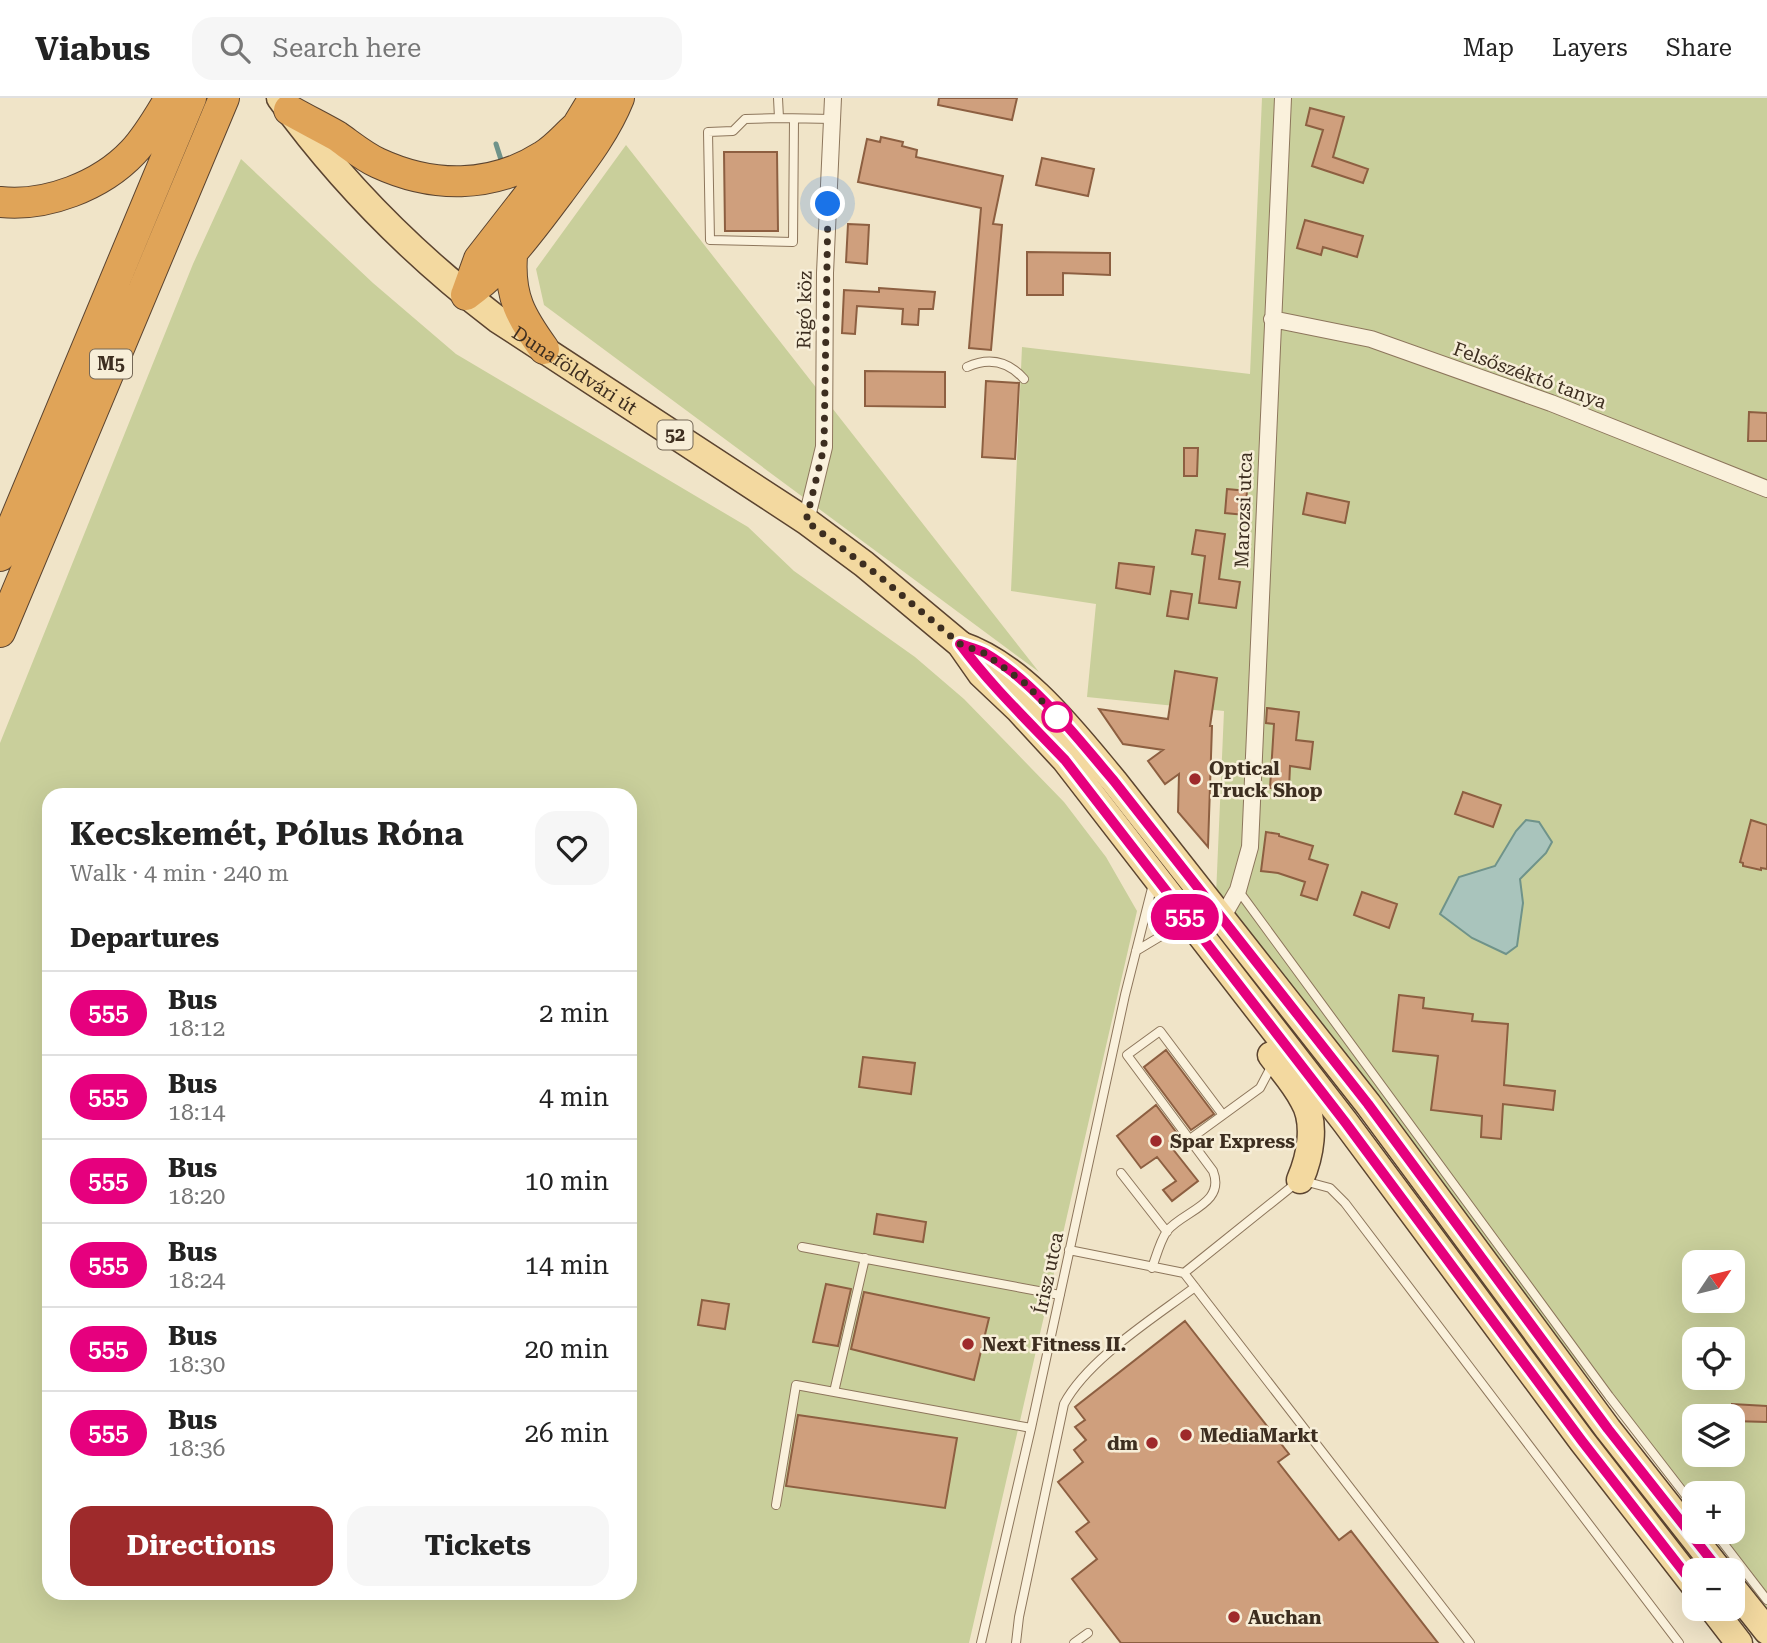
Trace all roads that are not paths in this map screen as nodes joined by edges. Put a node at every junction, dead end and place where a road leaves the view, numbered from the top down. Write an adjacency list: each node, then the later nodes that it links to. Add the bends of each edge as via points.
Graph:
1 (170, 98): 14 (highway, via 133,152 115,167 71,192 43,201)
2 (191, 98): 23 (highway, M5)
3 (224, 98): 24 (highway, M5)
4 (594, 98): 13 (highway)
5 (620, 98): 15 (highway, via 589,153)
6 (778, 98): 10 (lane)
7 (832, 98): 12 (street, Rigó köz)
8 (1283, 98): 17 (street, Marozsi utca)
9 (285, 104): 13 (highway, via 376,162 420,178 453,183 516,172 545,155); 16 (main road, Dunaföldvári út / 52, via 359,194)
10 (779, 118): 11 (lane); 11 (lane, via 745,119 733,131 708,132 710,240 793,242)
11 (794, 118): 12 (lane)
12 (833, 119): 22 (street, Rigó köz, via 825,273 824,447)
13 (575, 128): 16 (highway, via 557,159 479,259)
14 (0, 202)
15 (512, 256): 16 (highway); 18 (highway, via 510,281 517,304)
16 (466, 295): 18 (main road, Dunaföldvári út / 52)
17 (1272, 319): 21 (street, Felsőszéktó tanya, via 1371,339 1551,403); 27 (street, Marozsi utca, via 1250,847)
18 (544, 349): 22 (main road, Dunaföldvári út / 52)
19 (967, 367): 20 (lane, via 993,360)
20 (1024, 379)
21 (1767, 489)
22 (806, 521): 25 (main road, Dunaföldvári út / 52)
23 (0, 556)
24 (0, 632)
25 (960, 644): 26 (main road, Dunaföldvári út / 52, via 981,674 1065,760); 28 (main road, Dunaföldvári út / 52, via 984,653 1026,684 1114,781)
26 (1155, 878): 29 (main road, Dunaföldvári út / 52); 30 (lane, Írisz utca)
27 (1238, 890): 28 (street, Marozsi utca); 47 (lane)
28 (1222, 918): 31 (main road, via 1223,935 1253,985); 50 (main road, Dunaföldvári út / 52)
29 (1205, 943): 30 (lane, via 1177,934 1161,936); 31 (main road, Dunaföldvári út / 52); 32 (main road, via 1224,990)
30 (1136, 951): 39 (lane, Írisz utca)
31 (1254, 1005): 51 (main road, Dunaföldvári út / 52)
32 (1275, 1060): 33 (lane, via 1260,1088); 36 (main road, via 1306,1106 1308,1161)
33 (1223, 1115): 34 (lane); 34 (lane, via 1160,1031 1127,1055)
34 (1190, 1139): 37 (lane, via 1213,1171 1216,1189)
35 (1121, 1172): 37 (lane)
36 (1300, 1180): 42 (lane); 61 (lane, via 1330,1188 1345,1203)
37 (1167, 1232): 41 (lane)
38 (802, 1247): 40 (lane)
39 (1069, 1250): 41 (lane); 44 (lane, Írisz utca)
40 (865, 1258): 44 (lane); 45 (lane)
41 (1152, 1268): 42 (lane)
42 (1184, 1273): 43 (lane)
43 (1195, 1287): 58 (lane, via 1094,1365 1068,1396); 60 (lane)
44 (1060, 1295): 46 (lane, Írisz utca)
45 (834, 1392): 46 (lane); 48 (lane, via 796,1385)
46 (1031, 1428): 57 (lane, Írisz utca)
47 (1682, 1490)
48 (776, 1505)
49 (1724, 1544): 52 (lane)
50 (1710, 1558)
51 (1682, 1570)
52 (1767, 1600)
53 (1745, 1603): 55 (main road)
54 (1722, 1621): 62 (main road)
55 (1767, 1631)
56 (1088, 1633): 59 (lane)
57 (981, 1643)
58 (1016, 1643)
59 (1073, 1643)
60 (1470, 1643)
61 (1679, 1643)
62 (1740, 1643)

